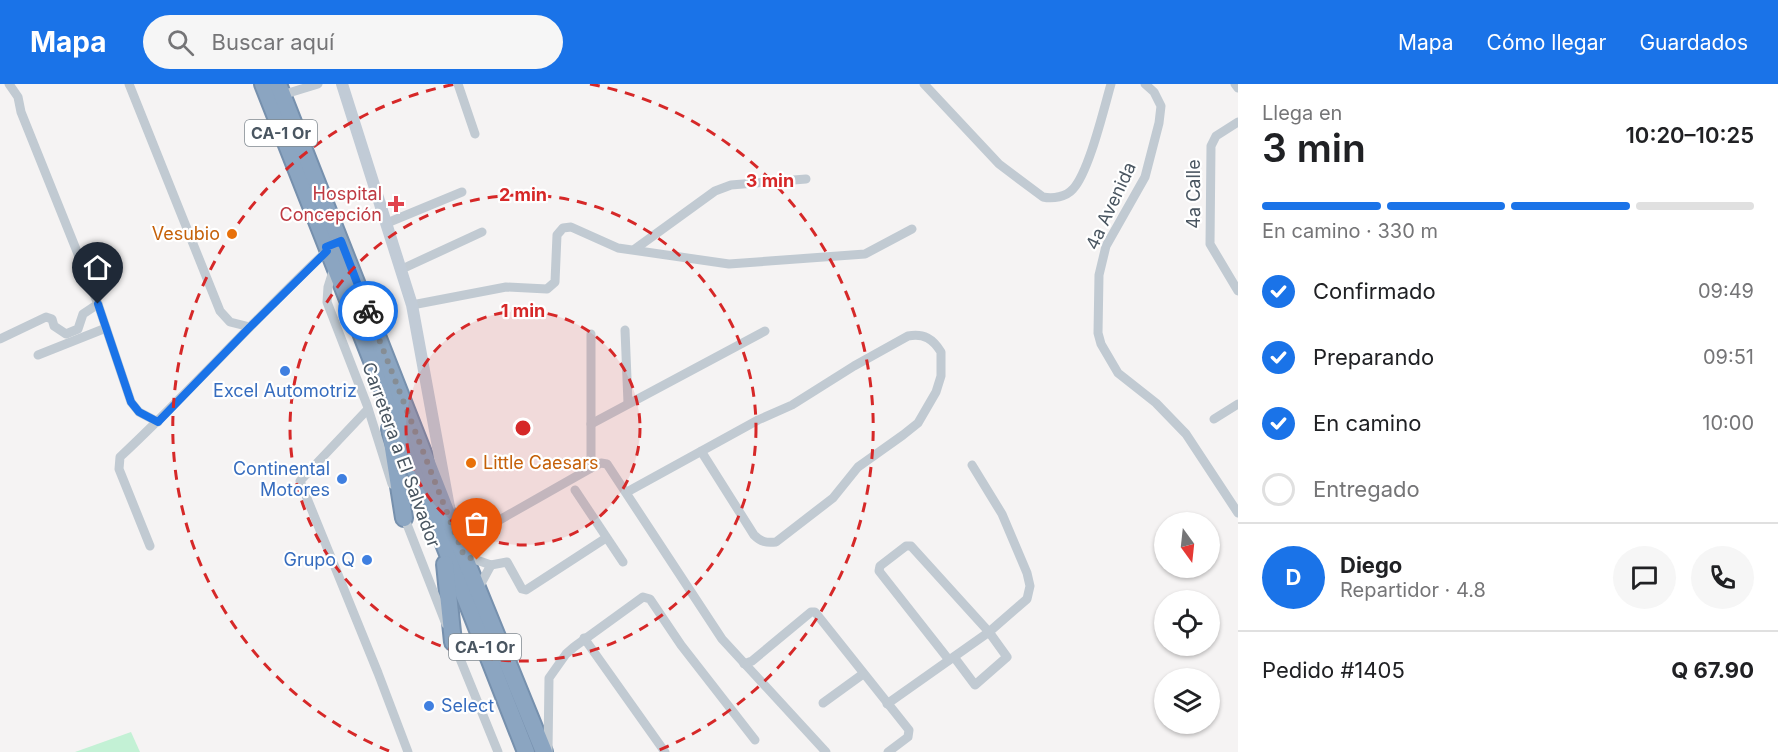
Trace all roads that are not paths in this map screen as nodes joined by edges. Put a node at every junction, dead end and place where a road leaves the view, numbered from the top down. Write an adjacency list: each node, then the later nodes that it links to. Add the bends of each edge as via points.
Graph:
1 (9, 84): 25 (street, via 18,97)
2 (129, 84): 27 (street, via 220,311 230,322)
3 (263, 84): 20 (highway, CA-1 Or)
4 (318, 84): 12 (street)
5 (342, 84): 17 (street)
6 (458, 84): 14 (street)
7 (924, 84): 8 (street, via 999,164 1043,197 1050,198 1071,192 1078,183)
8 (1111, 84)
9 (1145, 84): 47 (street, 4a Avenida, via 1161,106 1159,123 1145,177 1106,246 1099,275 1098,333 1118,373 1156,403 1186,434)
10 (1235, 84): 11 (street)
11 (1238, 88)
12 (280, 89): 20 (highway, CA-1 Or)
13 (1238, 122): 24 (street, 4a Calle, via 1216,136 1211,146 1210,244)
14 (475, 134)
15 (806, 178): 21 (street, via 731,185 715,191)
16 (462, 192): 17 (street)
17 (387, 223): 23 (street)
18 (912, 229): 21 (street, via 865,254 752,263 729,264)
19 (482, 232): 23 (street)
20 (331, 246): 22 (highway, CA-1 Or); 27 (street); 42 (highway, CA-1 Or)
21 (635, 249): 26 (street, via 618,248 571,227 563,228 556,235 555,282 547,290 506,287)
22 (334, 268): 34 (highway, CA-1 Or); 37 (street, Carretera a El Salvador, via 327,302)
23 (402, 269): 26 (street)
24 (1238, 291)
25 (98, 304): 28 (street); 32 (street, via 83,314 73,332 66,334 46,317)
26 (412, 305): 42 (street)
27 (250, 327): 39 (street)
28 (106, 328): 33 (street); 39 (street, via 131,402 139,412)
29 (625, 330): 35 (street)
30 (765, 331): 35 (street)
31 (591, 334): 40 (street)
32 (0, 339)
33 (38, 356)
34 (386, 401): 48 (highway); 50 (highway, CA-1 Or)
35 (628, 403): 40 (street)
36 (1238, 404): 38 (street)
37 (368, 409): 48 (street, Carretera a El Salvador); 65 (street, via 300,482)
38 (1214, 419)
39 (158, 422): 51 (street, via 120,457 119,463)
40 (591, 424): 44 (street)
41 (701, 451): 41 (street, via 754,535 768,543 776,542 833,498 858,467 918,423 941,376 941,352 924,336 908,336 792,405); 46 (street)
42 (433, 455): 50 (highway, CA-1 Or)
43 (972, 465): 55 (street, via 1002,514 1030,586 1027,599)
44 (591, 468): 46 (street, via 607,464); 50 (street)
45 (575, 490): 49 (street)
46 (627, 492): 59 (street, via 722,639)
47 (1238, 513)
48 (404, 518): 57 (street, Carretera a El Salvador)
49 (606, 538): 52 (street); 53 (street, via 526,590 507,562)
50 (455, 543): 53 (street); 54 (highway, CA-1 Or); 57 (highway); 67 (highway, CA-1 Or)
51 (150, 546)
52 (623, 562)
53 (491, 565): 54 (street)
54 (478, 590): 63 (highway, CA-1 Or)
55 (989, 632): 58 (street); 58 (street, via 1007,657 976,684); 58 (street, via 911,546 906,546 879,570)
56 (584, 638): 63 (street, via 566,654 549,678); 64 (street, via 647,597); 69 (street)
57 (453, 642): 66 (street, Carretera a El Salvador)
58 (952, 658): 62 (street)
59 (744, 664): 60 (street, via 813,611); 70 (street)
60 (863, 674): 61 (street); 62 (street)
61 (823, 703)
62 (887, 704): 71 (street, via 909,730 908,737)
63 (541, 725): 68 (highway, CA-1 Or)
64 (755, 740)
65 (408, 752)
66 (498, 752)
67 (526, 752)
68 (546, 752)
69 (665, 752)
70 (826, 752)
71 (888, 752)

